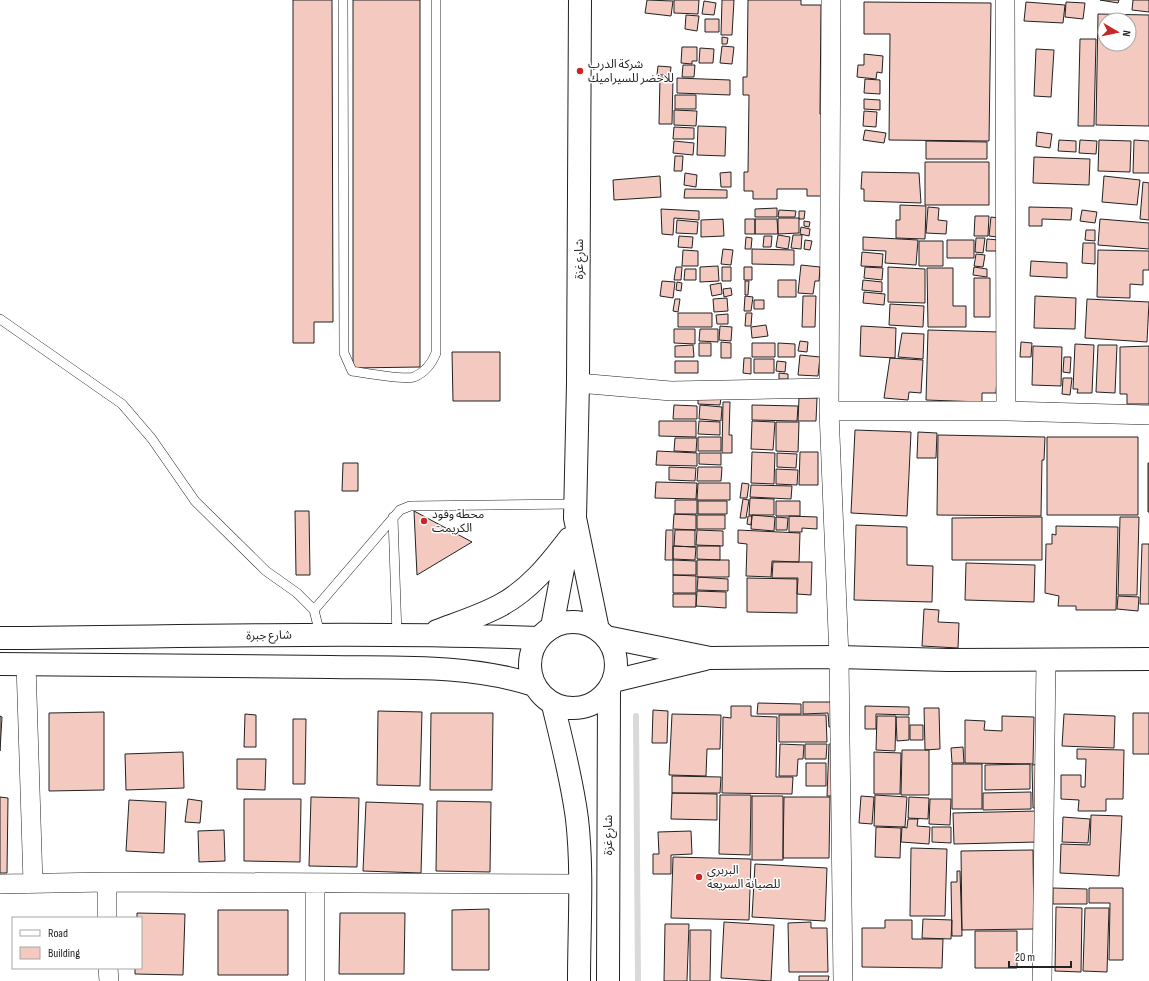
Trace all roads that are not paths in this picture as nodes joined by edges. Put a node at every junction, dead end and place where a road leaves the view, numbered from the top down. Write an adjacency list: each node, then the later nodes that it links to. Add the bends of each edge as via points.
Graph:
1 (343, 0): 2 (lane, via 344,353 352,371 413,377 431,366 436,353)
2 (436, 0)
3 (580, 0): 7 (main road, شارع غزة)
4 (831, 0): 8 (street)
5 (1005, 0): 10 (street)
6 (0, 319): 15 (lane, via 122,404 152,439 195,501 266,571 297,593)
7 (578, 383): 8 (street, via 670,391); 12 (main road, شارع غزة)
8 (829, 388): 9 (street)
9 (829, 411): 10 (street); 22 (street)
10 (1006, 411): 11 (street)
11 (1149, 415)
12 (575, 511): 13 (lane, via 410,506 400,510); 14 (main road, شارع غزة); 18 (main road, شارع غزة)
13 (393, 517): 15 (lane); 19 (lane)
14 (569, 539): 16 (main road, شارع غزة); 20 (main road, via 545,570 519,594 500,606)
15 (314, 610): 17 (lane)
16 (545, 632): 18 (main road, via 568,622 584,623); 20 (main road, شارع جبرة); 28 (main road, via 531,653 529,669)
17 (320, 634): 19 (main road, شارع جبرة); 21 (main road, شارع جبرة)
18 (602, 634): 23 (main road); 29 (main road, via 616,658 616,670)
19 (397, 635): 20 (main road, شارع جبرة)
20 (429, 635)
21 (0, 638)
22 (839, 657): 23 (main road); 24 (main road); 42 (street)
23 (710, 658): 29 (main road)
24 (1046, 659): 25 (main road); 43 (street)
25 (1149, 659)
26 (0, 664): 27 (main road)
27 (26, 664): 28 (main road, via 438,669 512,678); 32 (street)
28 (534, 685): 30 (main road)
29 (611, 685): 30 (main road, via 599,700 584,708 569,709); 41 (main road, شارع غزة)
30 (553, 705): 35 (main road, via 577,820)
31 (107, 882): 32 (street); 33 (street); 36 (street)
32 (33, 883): 34 (street)
33 (315, 883): 35 (street); 39 (street)
34 (0, 884)
35 (579, 884): 40 (main road)
36 (107, 917)
37 (108, 969): 38 (street)
38 (109, 981)
39 (315, 981)
40 (579, 981)
41 (608, 981)
42 (843, 981)
43 (1042, 981)

